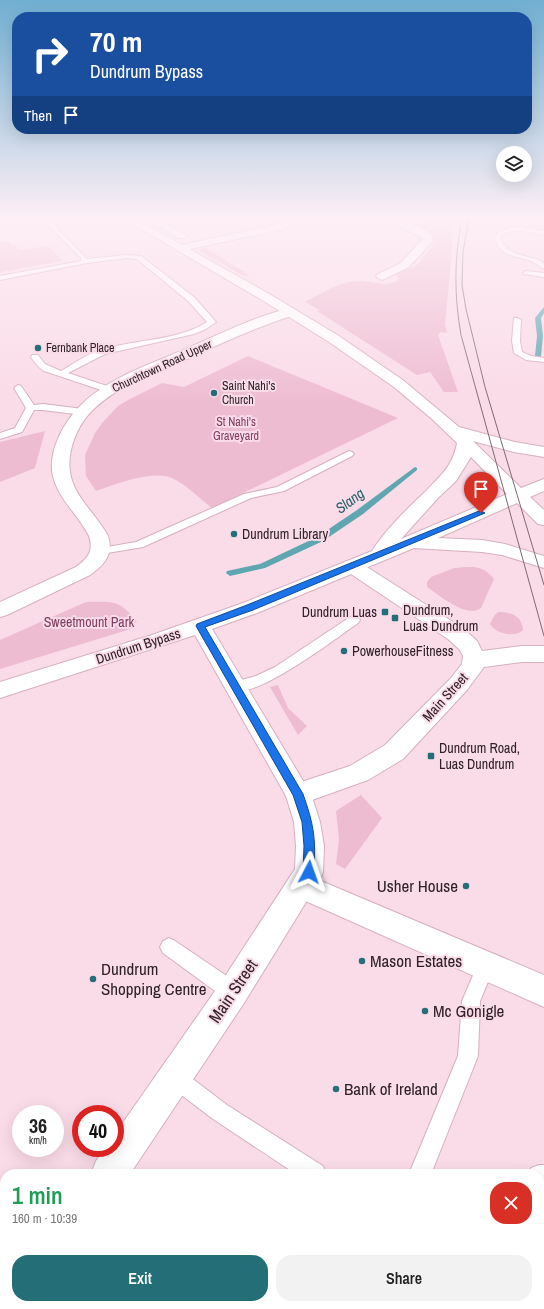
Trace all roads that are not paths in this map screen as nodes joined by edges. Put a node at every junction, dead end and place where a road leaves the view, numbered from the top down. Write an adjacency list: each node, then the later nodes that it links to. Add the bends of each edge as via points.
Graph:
1 (168, 280): 7 (lane, via 191,299 212,322 188,332 102,352)
2 (240, 280): 3 (street)
3 (290, 312): 9 (street, Churchtown Road Upper, via 235,332 148,370); 13 (street, via 363,358 400,385)
4 (517, 320): 6 (lane, via 518,353)
5 (35, 357): 7 (lane, via 42,366)
6 (544, 360)
7 (61, 374): 9 (lane)
8 (18, 388): 10 (lane)
9 (110, 390): 11 (street, Churchtown Road Upper)
10 (30, 408): 11 (lane); 12 (lane, via 19,430)
11 (83, 412): 20 (street, Churchtown Road Upper, via 71,427 60,463 66,488 101,540)
12 (0, 436)
13 (458, 436): 14 (street); 17 (street); 21 (street, via 463,456 450,477 386,544)
14 (544, 452)
15 (349, 454): 20 (lane, via 280,489 248,496 139,545)
16 (544, 484): 17 (street, Dundrum Bypass)
17 (518, 496): 18 (street); 19 (street, Dundrum Bypass)
18 (544, 520)
19 (412, 542): 21 (street, Dundrum Bypass); 22 (street, via 482,546 515,552)
20 (101, 551): 24 (street, via 83,571)
21 (379, 555): 23 (street, Dundrum Bypass)
22 (544, 562)
23 (352, 566): 26 (street, Dundrum Bypass); 28 (street, Main Street, via 456,634 472,651)
24 (0, 610)
25 (354, 620): 29 (lane, via 280,670 260,680)
26 (200, 626): 29 (street, Main Street); 30 (street, Dundrum Bypass)
27 (544, 654): 28 (street)
28 (474, 660): 31 (street, Main Street, via 470,670 440,705 384,760 354,776)
29 (236, 687): 31 (street, Main Street)
30 (0, 690)
31 (298, 794): 32 (street, Main Street, via 307,822 310,846 309,872)
32 (302, 886): 34 (street); 36 (street, Main Street)
33 (169, 947): 36 (lane)
34 (486, 965): 35 (street); 40 (lane, via 471,1001 468,1056)
35 (544, 991)
36 (234, 992): 37 (street, Main Street)
37 (174, 1077): 38 (street, Main Street); 39 (lane, via 220,1112)
38 (112, 1169)
39 (307, 1169)
40 (422, 1169)

